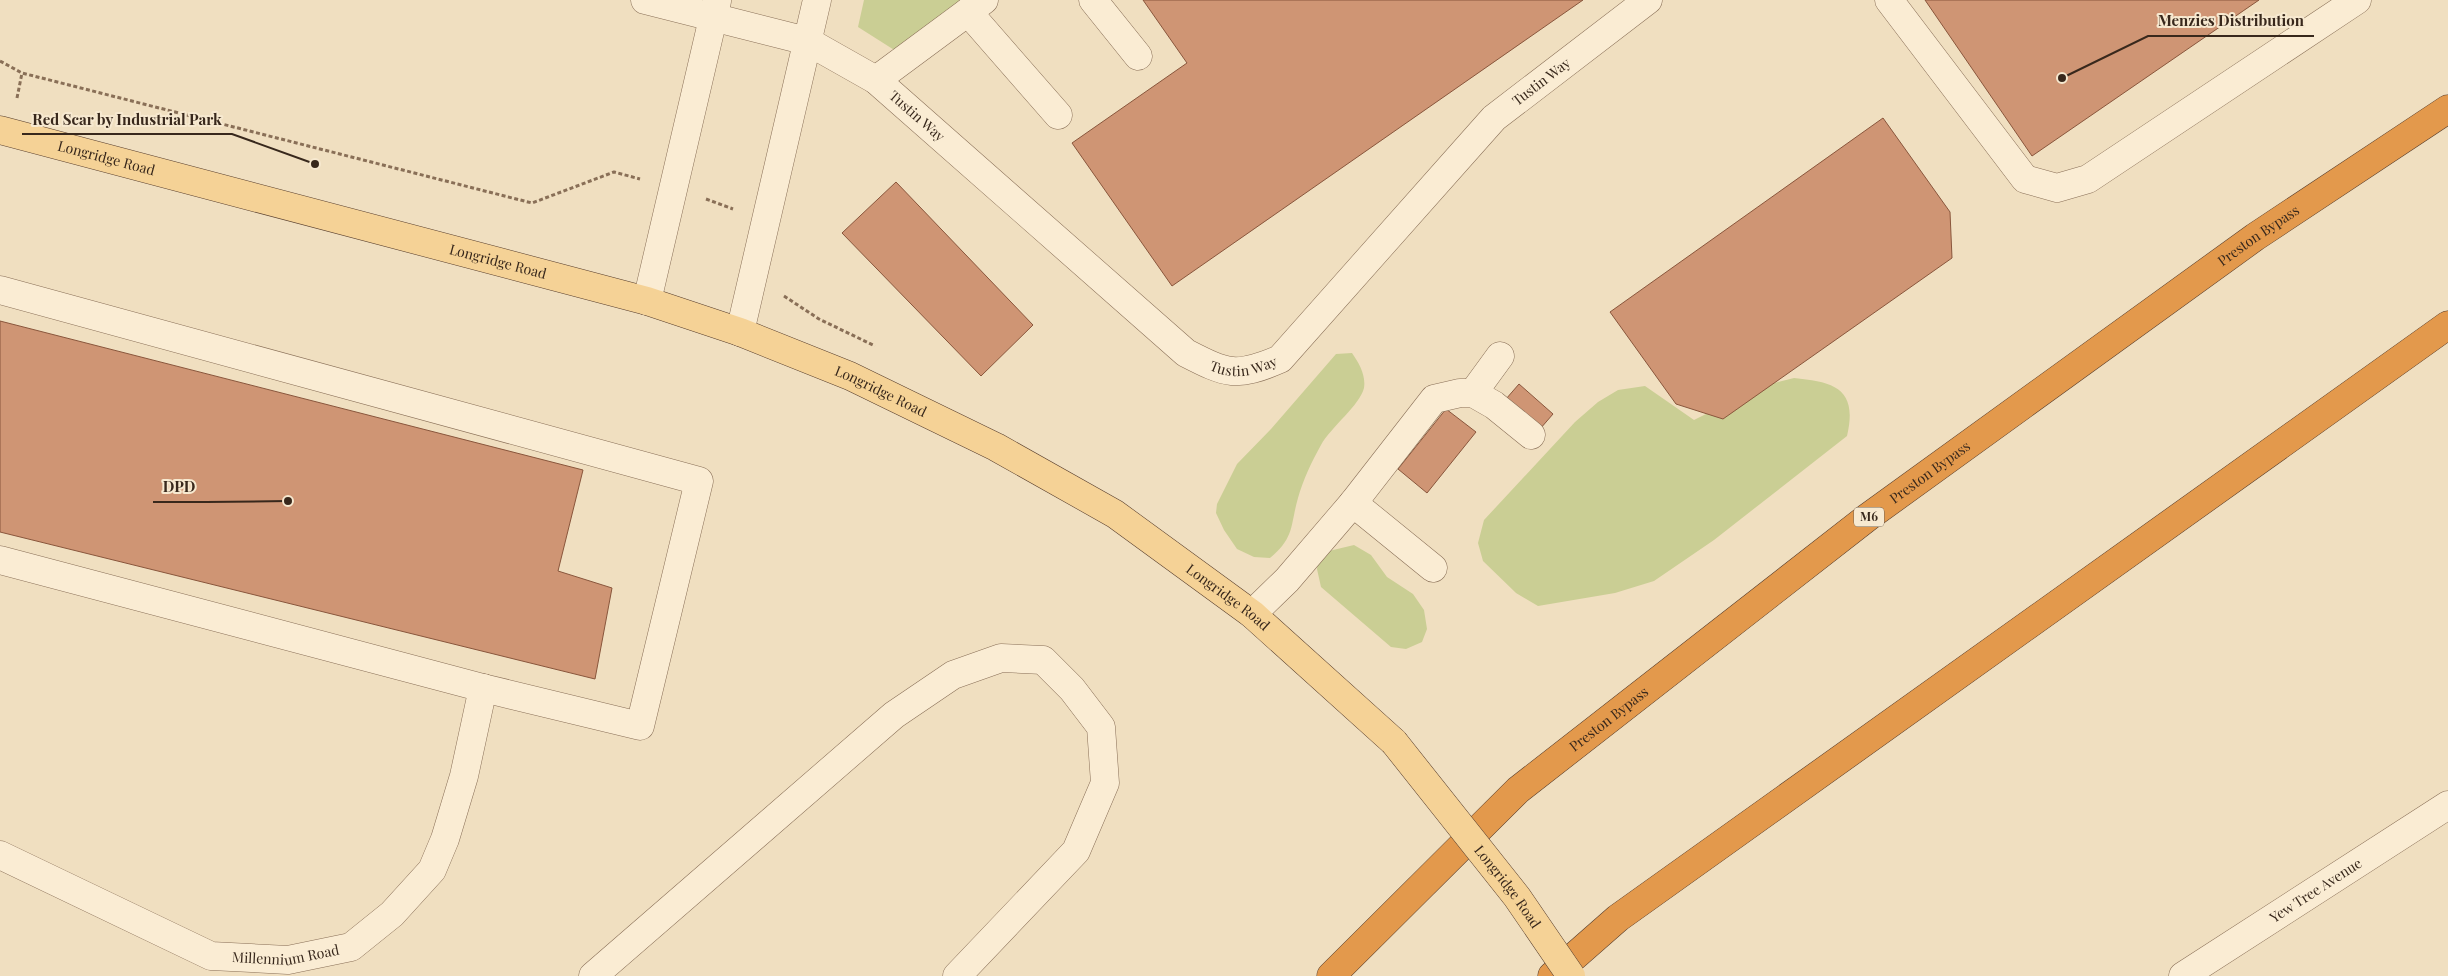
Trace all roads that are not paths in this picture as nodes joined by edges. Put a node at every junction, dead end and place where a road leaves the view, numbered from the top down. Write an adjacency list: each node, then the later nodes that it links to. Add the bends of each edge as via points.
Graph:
1 (645, 0): 8 (street, Tustin Way)
2 (817, 0): 9 (street)
3 (1093, 0): 10 (street)
4 (1648, 0): 11 (street, Tustin Way, via 1494,118 1280,359 1253,371 1220,370 1186,353)
5 (1889, 0): 6 (street, via 2025,179 2057,188 2088,179)
6 (2357, 0)
7 (976, 6): 11 (street); 13 (street)
8 (715, 9): 9 (street, Tustin Way); 16 (street)
9 (807, 42): 11 (street, Tustin Way); 18 (street)
10 (1138, 56)
11 (876, 80)
12 (2448, 108): 31 (highway, Preston Bypass / M6, via 2255,237 1844,536 1518,790)
13 (1058, 115)
14 (0, 130): 16 (main road, Longridge Road)
15 (0, 290): 26 (street, via 700,481 640,726)
16 (647, 302): 18 (main road, Longridge Road)
17 (2448, 325): 32 (highway, via 1618,918)
18 (740, 332): 25 (main road, Longridge Road, via 850,376 996,447 1115,514)
19 (1500, 356): 20 (street)
20 (1473, 393): 21 (street); 22 (street, via 1434,399)
21 (1531, 435)
22 (1353, 503): 24 (street); 25 (street, via 1287,580)
23 (0, 560): 26 (street)
24 (1433, 568)
25 (1252, 614): 33 (main road, Longridge Road, bridge, via 1394,742 1517,898)
26 (483, 688): 28 (street, Millennium Road, via 464,776 432,870 392,914 351,947 288,960 211,956)
27 (2448, 805): 34 (street, Yew Tree Avenue)
28 (0, 854)
29 (593, 976): 30 (street, via 894,715 954,675 1001,658 1043,660 1072,689 1101,727 1105,784 1076,851)
30 (957, 976)
31 (1331, 976)
32 (1552, 976)
33 (1571, 976)
34 (2183, 976)

